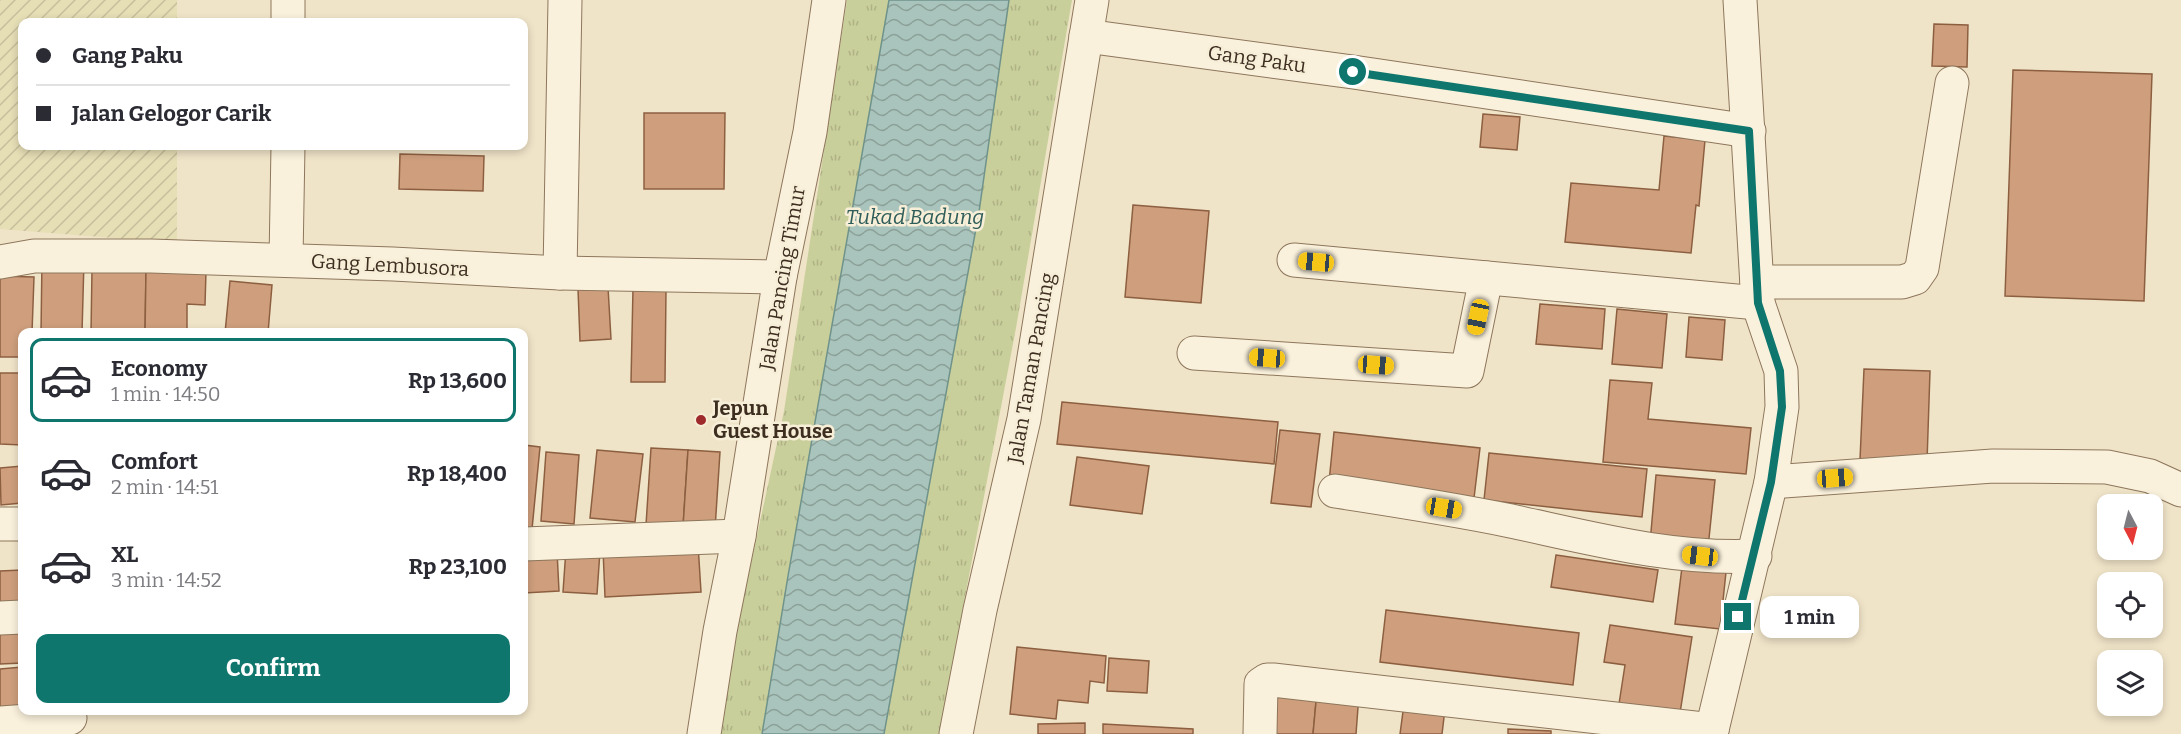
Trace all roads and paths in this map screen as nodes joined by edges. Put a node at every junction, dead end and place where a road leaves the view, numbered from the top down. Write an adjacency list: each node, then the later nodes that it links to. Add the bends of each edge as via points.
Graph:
1 (288, 0): 6 (street)
2 (565, 0): 14 (street)
3 (829, 0): 15 (street, Jalan Pancing Timur, via 810,132)
4 (1092, 0): 7 (street, Jalan Taman Pancing)
5 (1740, 0): 9 (street)
6 (288, 18)
7 (1086, 36): 9 (street, Gang Paku); 33 (street, Jalan Taman Pancing, via 1024,419)
8 (1952, 83): 17 (street, via 1922,268 1915,278)
9 (1749, 131): 17 (street)
10 (288, 150): 11 (street)
11 (286, 260): 13 (street, Gang Lembusora, via 34,256); 14 (street, Gang Lembusora)
12 (1294, 260): 16 (street)
13 (0, 262)
14 (560, 273): 15 (street, Gang Lembusora)
15 (780, 277): 24 (street, Jalan Pancing Timur)
16 (1486, 278): 17 (street); 18 (street, via 1467,371)
17 (1758, 293): 19 (street, via 1782,388)
18 (1194, 353)
19 (1771, 482): 20 (street, via 1993,466 2107,467 2150,476); 26 (street)
20 (2181, 490)
21 (1335, 491): 26 (street, via 1466,512 1633,547 1700,556)
22 (0, 524): 23 (street)
23 (18, 524)
24 (739, 536): 25 (street); 32 (street, Jalan Pancing Timur)
25 (528, 544)
26 (1755, 556): 31 (street)
27 (18, 616): 28 (street)
28 (0, 618)
29 (70, 718): 30 (street)
30 (0, 723)
31 (1712, 732): 34 (street, via 1267,680 1261,684)
32 (704, 734)
33 (956, 734)
34 (1260, 734)

